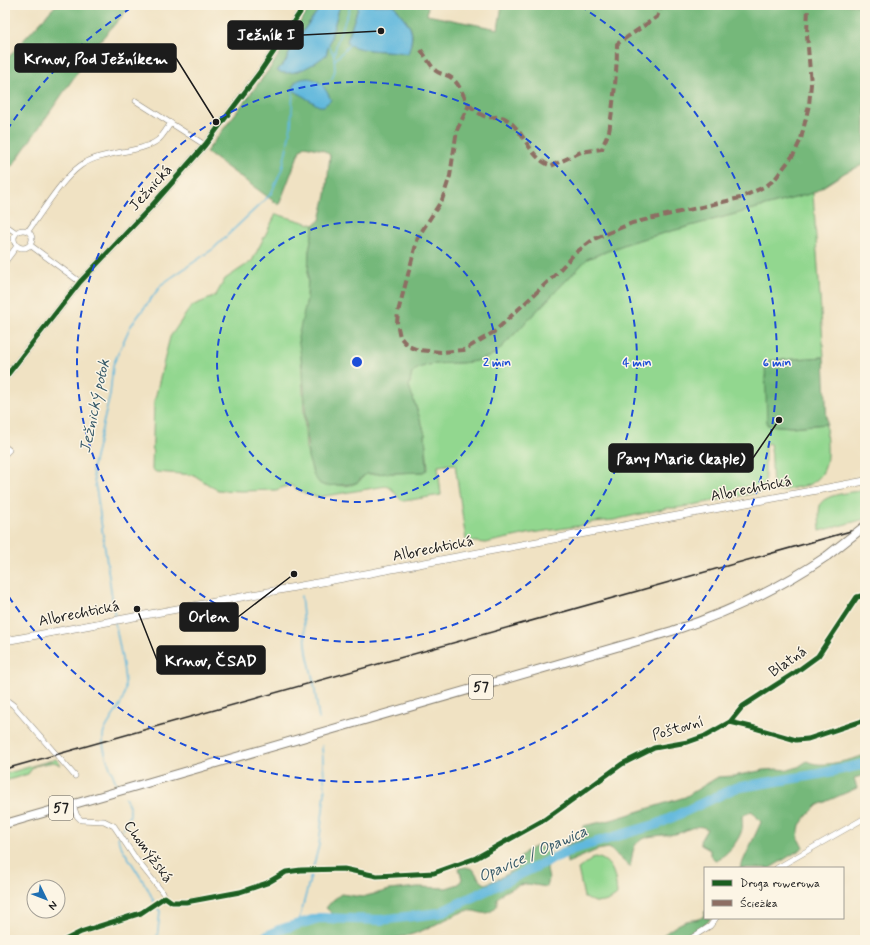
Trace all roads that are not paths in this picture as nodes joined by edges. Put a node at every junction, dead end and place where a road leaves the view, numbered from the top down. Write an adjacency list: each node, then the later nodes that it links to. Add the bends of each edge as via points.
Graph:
1 (305, 5): 4 (street, Ježnická, via 260,72)
2 (136, 101): 3 (street)
3 (171, 123): 4 (street); 6 (street, via 159,140 150,145 94,158 80,166 71,174)
4 (205, 145): 11 (street, Ježnická)
5 (5, 225): 7 (street)
6 (28, 231): 7 (street, via 24,229); 8 (street, via 31,235)
7 (15, 232): 9 (street, via 14,242)
8 (30, 245): 9 (street, via 21,248); 11 (street)
9 (17, 246): 10 (street)
10 (5, 262)
11 (80, 282): 12 (street, Ježnická)
12 (5, 378)
13 (7, 448): 14 (street)
14 (5, 454)
15 (865, 481): 18 (main road, Albrechtická)
16 (865, 526): 23 (main road, 57, bridge, via 827,556 781,585 713,617)
17 (865, 595): 21 (street, Blatná, via 857,597 818,656 743,706)
18 (5, 641)
19 (5, 699): 22 (street)
20 (865, 720): 21 (street, via 808,739 796,740)
21 (730, 722): 27 (street, Poštovní, via 705,736 654,748 638,755 611,771 544,820 476,858 446,870 377,876 344,869 316,869 286,872 254,888 213,898 176,902)
22 (75, 776)
23 (73, 805): 25 (main road, 57); 27 (street, Chomýžská, via 81,820 104,821 116,827)
24 (865, 818): 26 (street)
25 (5, 824)
26 (779, 867)
27 (165, 897): 29 (street, via 141,913 80,932)
28 (715, 919): 30 (street, via 710,926)
29 (65, 940)
30 (688, 940)

